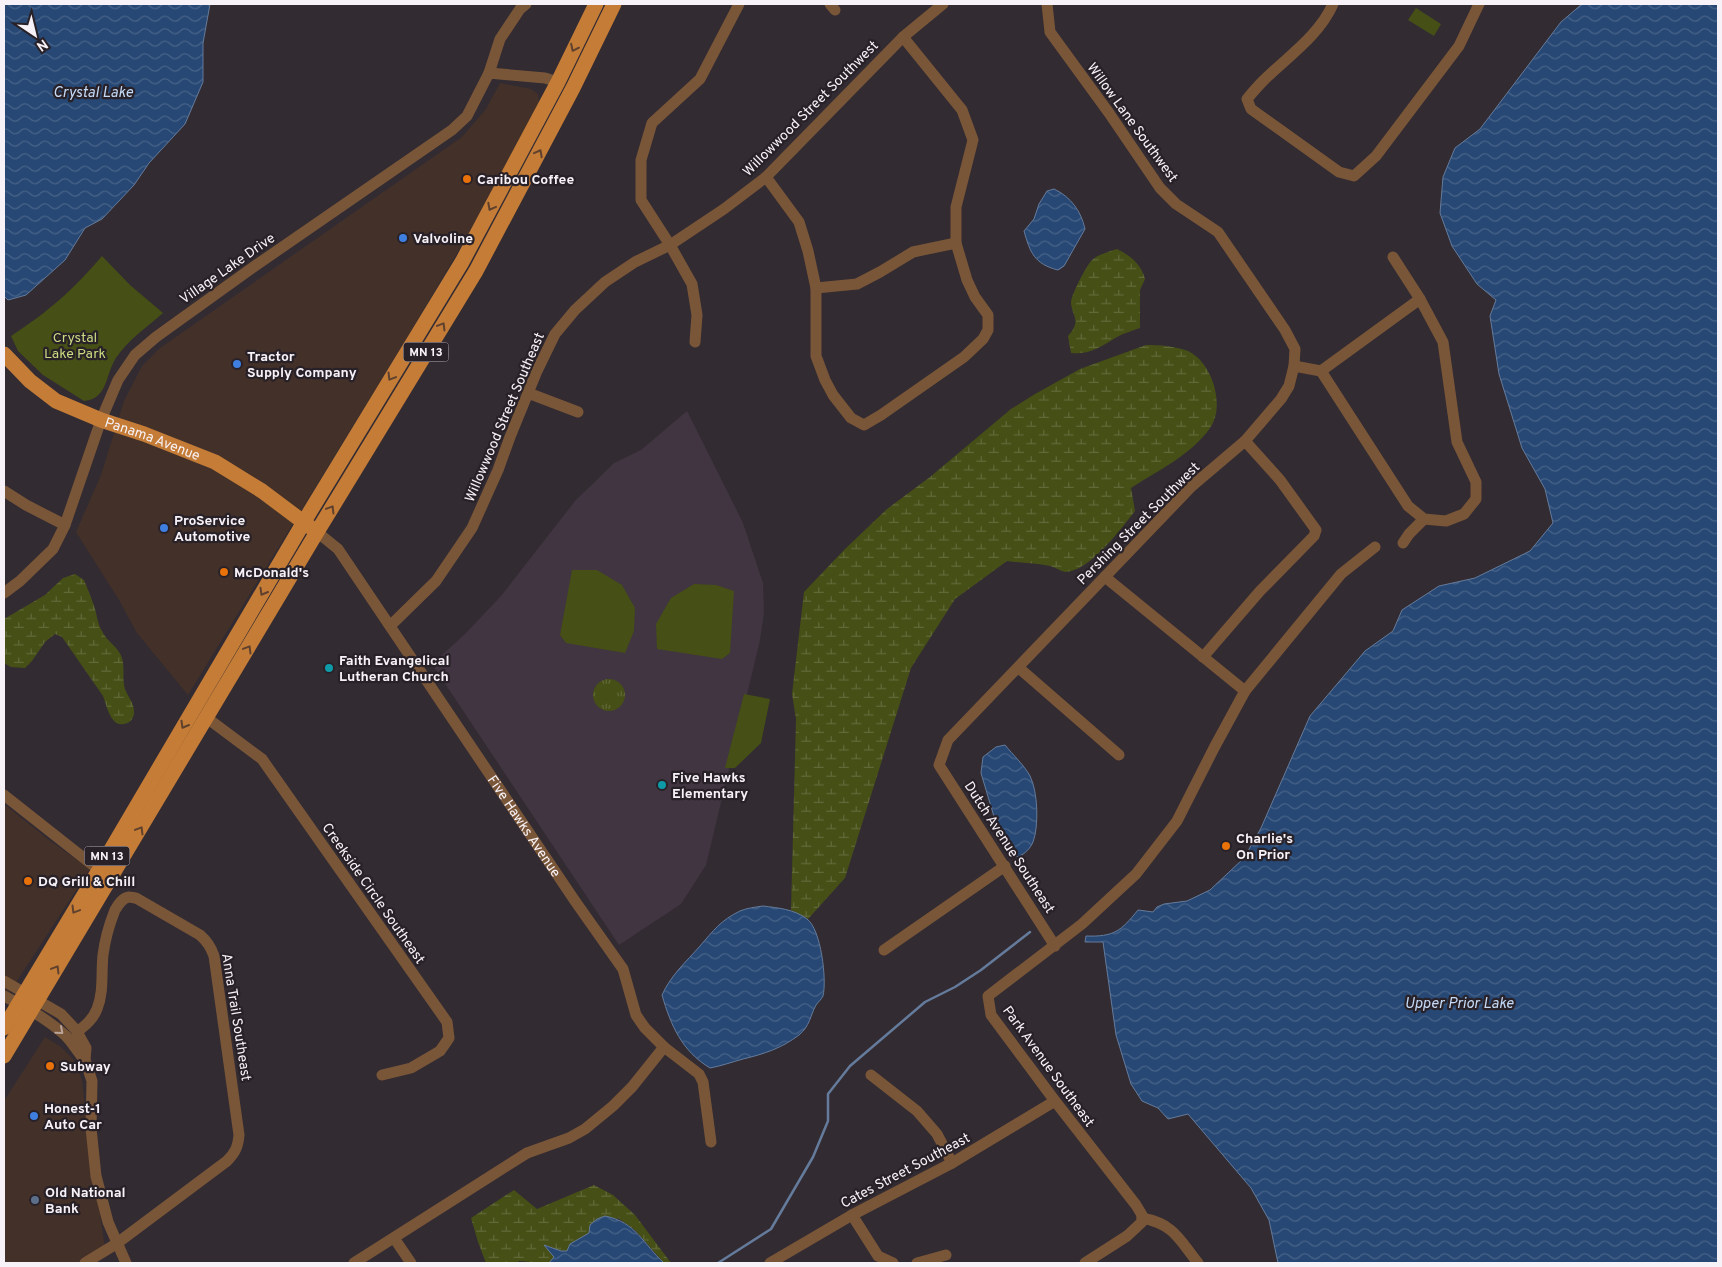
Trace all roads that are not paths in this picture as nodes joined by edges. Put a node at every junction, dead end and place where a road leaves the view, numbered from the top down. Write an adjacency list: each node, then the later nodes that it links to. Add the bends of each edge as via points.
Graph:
1 (526, 4): 10 (street, Village Lake Drive, via 500,39)
2 (596, 4): 11 (main road, MN 13, one-way to 11)
3 (614, 4): 30 (main road, MN 13, one-way to 3, via 476,271 574,88)
4 (739, 4): 14 (street, via 700,78 652,123 641,160 641,200)
5 (943, 4): 9 (street, Willowwood Street Southwest)
6 (1047, 4): 20 (street, Willow Lane Southwest, via 1050,32 1160,188 1176,204 1218,232 1285,330 1295,349)
7 (1333, 4): 8 (street, via 1328,15 1299,48 1247,99 1251,109 1339,172 1354,176 1376,156 1459,46)
8 (1480, 4)
9 (903, 37): 12 (street, Willowwood Street Southwest); 13 (street, via 962,110 973,140 956,207)
10 (489, 73): 11 (street); 24 (street, Village Lake Drive, via 467,116 452,130 252,268 135,355 118,380)
11 (558, 82): 28 (main road, MN 13, one-way to 28, via 462,262)
12 (766, 177): 14 (street, Willowwood Street Southwest); 16 (street, via 799,222)
13 (956, 243): 16 (street, via 913,252 857,284); 16 (street, via 967,280 988,315 988,330 964,357 864,425 851,418 833,395 816,356)
14 (670, 245): 18 (street, via 692,284 697,315); 22 (street, Willowwood Street Southeast, via 635,262 605,282 575,310 555,334)
15 (1393, 257): 17 (street)
16 (816, 288)
17 (1420, 299): 21 (street); 27 (street, via 1443,342 1457,442 1476,482 1476,499 1464,514 1446,521)
18 (695, 342)
19 (4, 354): 24 (main road, Panama Avenue, via 30,381 56,401)
20 (1294, 366): 21 (street); 25 (street, Pershing Street Southwest, via 1289,386 1281,399)
21 (1321, 371): 27 (street, via 1408,506)
22 (528, 393): 23 (street); 35 (street, Willowwood Street Southeast, via 472,528 436,580)
23 (578, 412)
24 (101, 420): 28 (main road, Panama Avenue, via 215,462); 29 (street, Village Lake Drive)
25 (1245, 441): 33 (street, Pershing Street Southwest, via 1192,486); 36 (street, via 1280,480 1316,530)
26 (4, 491): 29 (street)
27 (1424, 519): 31 (street)
28 (304, 522): 30 (main road, Five Hawks Avenue); 44 (main road, MN 13, one-way to 44)
29 (65, 525): 34 (street, Village Lake Drive, via 53,549)
30 (317, 532): 35 (street, Five Hawks Avenue, via 338,549); 39 (main road, MN 13, one-way to 30)
31 (1402, 543)
32 (1375, 547): 38 (street, via 1341,574)
33 (1106, 577): 36 (street); 37 (street, Pershing Street Southwest)
34 (4, 593)
35 (390, 626): 52 (street, Five Hawks Avenue, via 611,951 623,970 636,1015)
36 (1203, 657): 38 (street)
37 (1019, 668): 40 (street); 41 (street, Pershing Street Southwest, via 948,740)
38 (1245, 691): 45 (street, via 1177,821 1136,874)
39 (206, 718): 49 (main road, MN 13, one-way to 39); 55 (street, Creekside Circle Southeast, via 262,759 447,1022 449,1038 440,1051 411,1068)
40 (1119, 756)
41 (939, 765): 43 (street, Dutch Avenue Southeast)
42 (4, 795): 44 (street)
43 (1004, 866): 45 (street, Dutch Avenue Southeast); 46 (street)
44 (99, 870): 49 (main road, MN 13, one-way to 49)
45 (1055, 946): 57 (street, Park Avenue Southeast, via 988,996 991,1015)
46 (884, 950)
47 (4, 981): 49 (street)
48 (4, 996): 49 (street)
49 (28, 1002): 50 (main road, MN 13); 51 (street, via 61,1014); 53 (main road, MN 13); 54 (street, one-way to 54, via 63,1034)
50 (4, 1028)
51 (77, 1032): 54 (street, via 86,1048); 63 (street, Anna Trail Southeast, via 97,1010 106,936 122,900 136,898 200,935 211,947 238,1145 235,1154 227,1161)
52 (664, 1047): 58 (street, Five Hawks Avenue, via 699,1074 703,1082); 62 (street, via 632,1087 585,1129 527,1154)
53 (4, 1056)
54 (85, 1060): 63 (street, via 92,1081 91,1128 96,1176)
55 (382, 1075)
56 (871, 1075): 59 (street, via 918,1111)
57 (1055, 1101): 59 (street, Cates Street Southeast); 61 (street, Park Avenue Southeast, via 1136,1205)
58 (711, 1142)
59 (952, 1163): 60 (street, Cates Street Southeast)
60 (852, 1215): 69 (street, Cates Street Southeast); 70 (street, via 878,1256)
61 (1142, 1220): 72 (street, via 1127,1236); 73 (street, via 1164,1224)
62 (394, 1238): 67 (street); 68 (street)
63 (116, 1244): 65 (street, Anna Trail Southeast); 66 (street)
64 (946, 1255): 71 (street)
65 (85, 1263)
66 (126, 1263)
67 (354, 1263)
68 (411, 1263)
69 (770, 1263)
70 (893, 1263)
71 (917, 1263)
72 (1085, 1263)
73 (1198, 1263)

